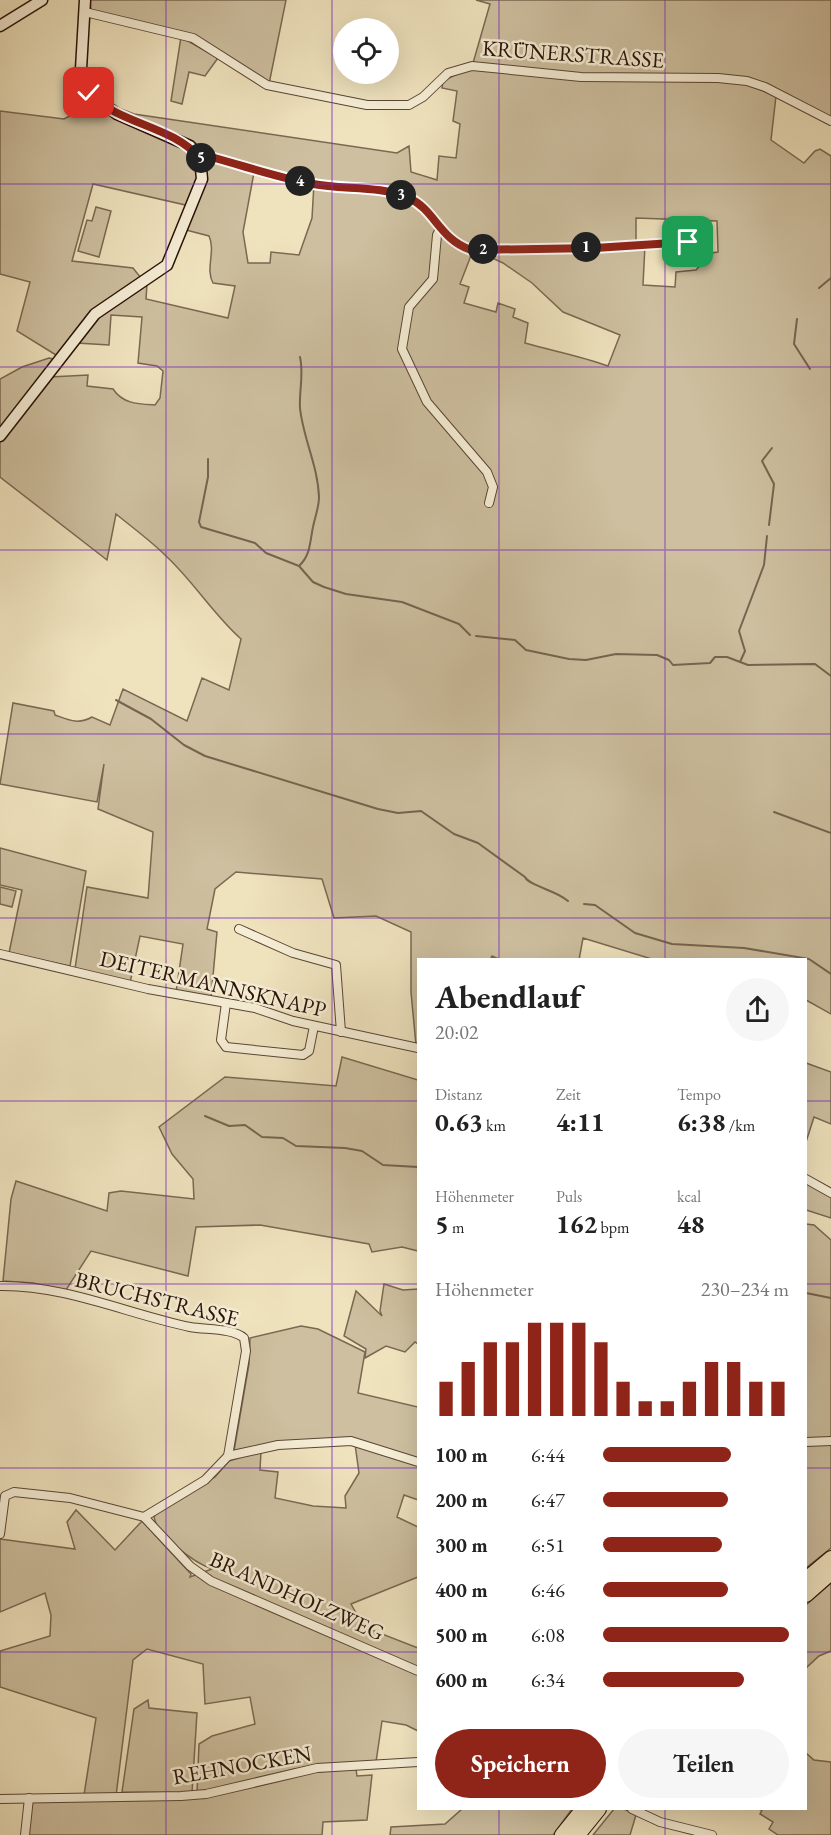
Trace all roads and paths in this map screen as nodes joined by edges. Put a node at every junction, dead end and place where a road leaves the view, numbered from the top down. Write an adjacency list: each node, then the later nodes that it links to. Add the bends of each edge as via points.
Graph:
1 (42, 0): 4 (street)
2 (85, 0): 3 (street)
3 (85, 12): 5 (street, KRÜNERSTRASSE, via 193,38 267,86 367,105 409,105 448,73 472,66 580,77 747,81); 6 (street, via 81,69 89,93 117,114 190,146)
4 (0, 26)
5 (831, 121)
6 (200, 158): 7 (street, via 207,156 313,184 395,193 411,199); 9 (street, via 202,179 167,265 95,314)
7 (440, 229): 8 (street, via 455,245 471,250); 10 (street, via 433,279 410,307 402,349 427,402 487,472 493,487)
8 (688, 242)
9 (0, 436)
10 (489, 503)
11 (239, 929): 15 (street, via 336,965)
12 (0, 954): 13 (street, DEITERMANNSKNAPP, via 147,989)
13 (226, 1003): 14 (street, DEITERMANNSKNAPP); 14 (street, via 221,1040 226,1047 303,1055 309,1052)
14 (315, 1026): 15 (street, DEITERMANNSKNAPP)
15 (341, 1032): 16 (street, DEITERMANNSKNAPP)
16 (417, 1048)
17 (807, 1180): 18 (street)
18 (831, 1193)
19 (0, 1286): 22 (street, BRUCHSTRASSE, via 74,1297 188,1327 241,1335 246,1352)
20 (831, 1441): 21 (street)
21 (807, 1442)
22 (228, 1456): 23 (street, via 278,1445 351,1441); 24 (street, via 205,1480)
23 (417, 1462)
24 (144, 1517): 25 (street, via 70,1498 14,1492 5,1496); 30 (street, BRANDHOLZWEG, via 190,1566 211,1581)
25 (0, 1534)
26 (831, 1557): 28 (highway)
27 (831, 1573): 29 (highway)
28 (807, 1578)
29 (807, 1594)
30 (417, 1671)
31 (417, 1762): 32 (street, REHNOCKEN, via 317,1768 206,1794)
32 (29, 1798): 33 (street, REHNOCKEN); 37 (street)
33 (0, 1799)
34 (582, 1810): 38 (highway)
35 (597, 1810): 39 (highway)
36 (634, 1810): 40 (street, via 660,1822)
37 (25, 1835)
38 (562, 1835)
39 (578, 1835)
40 (712, 1835)

